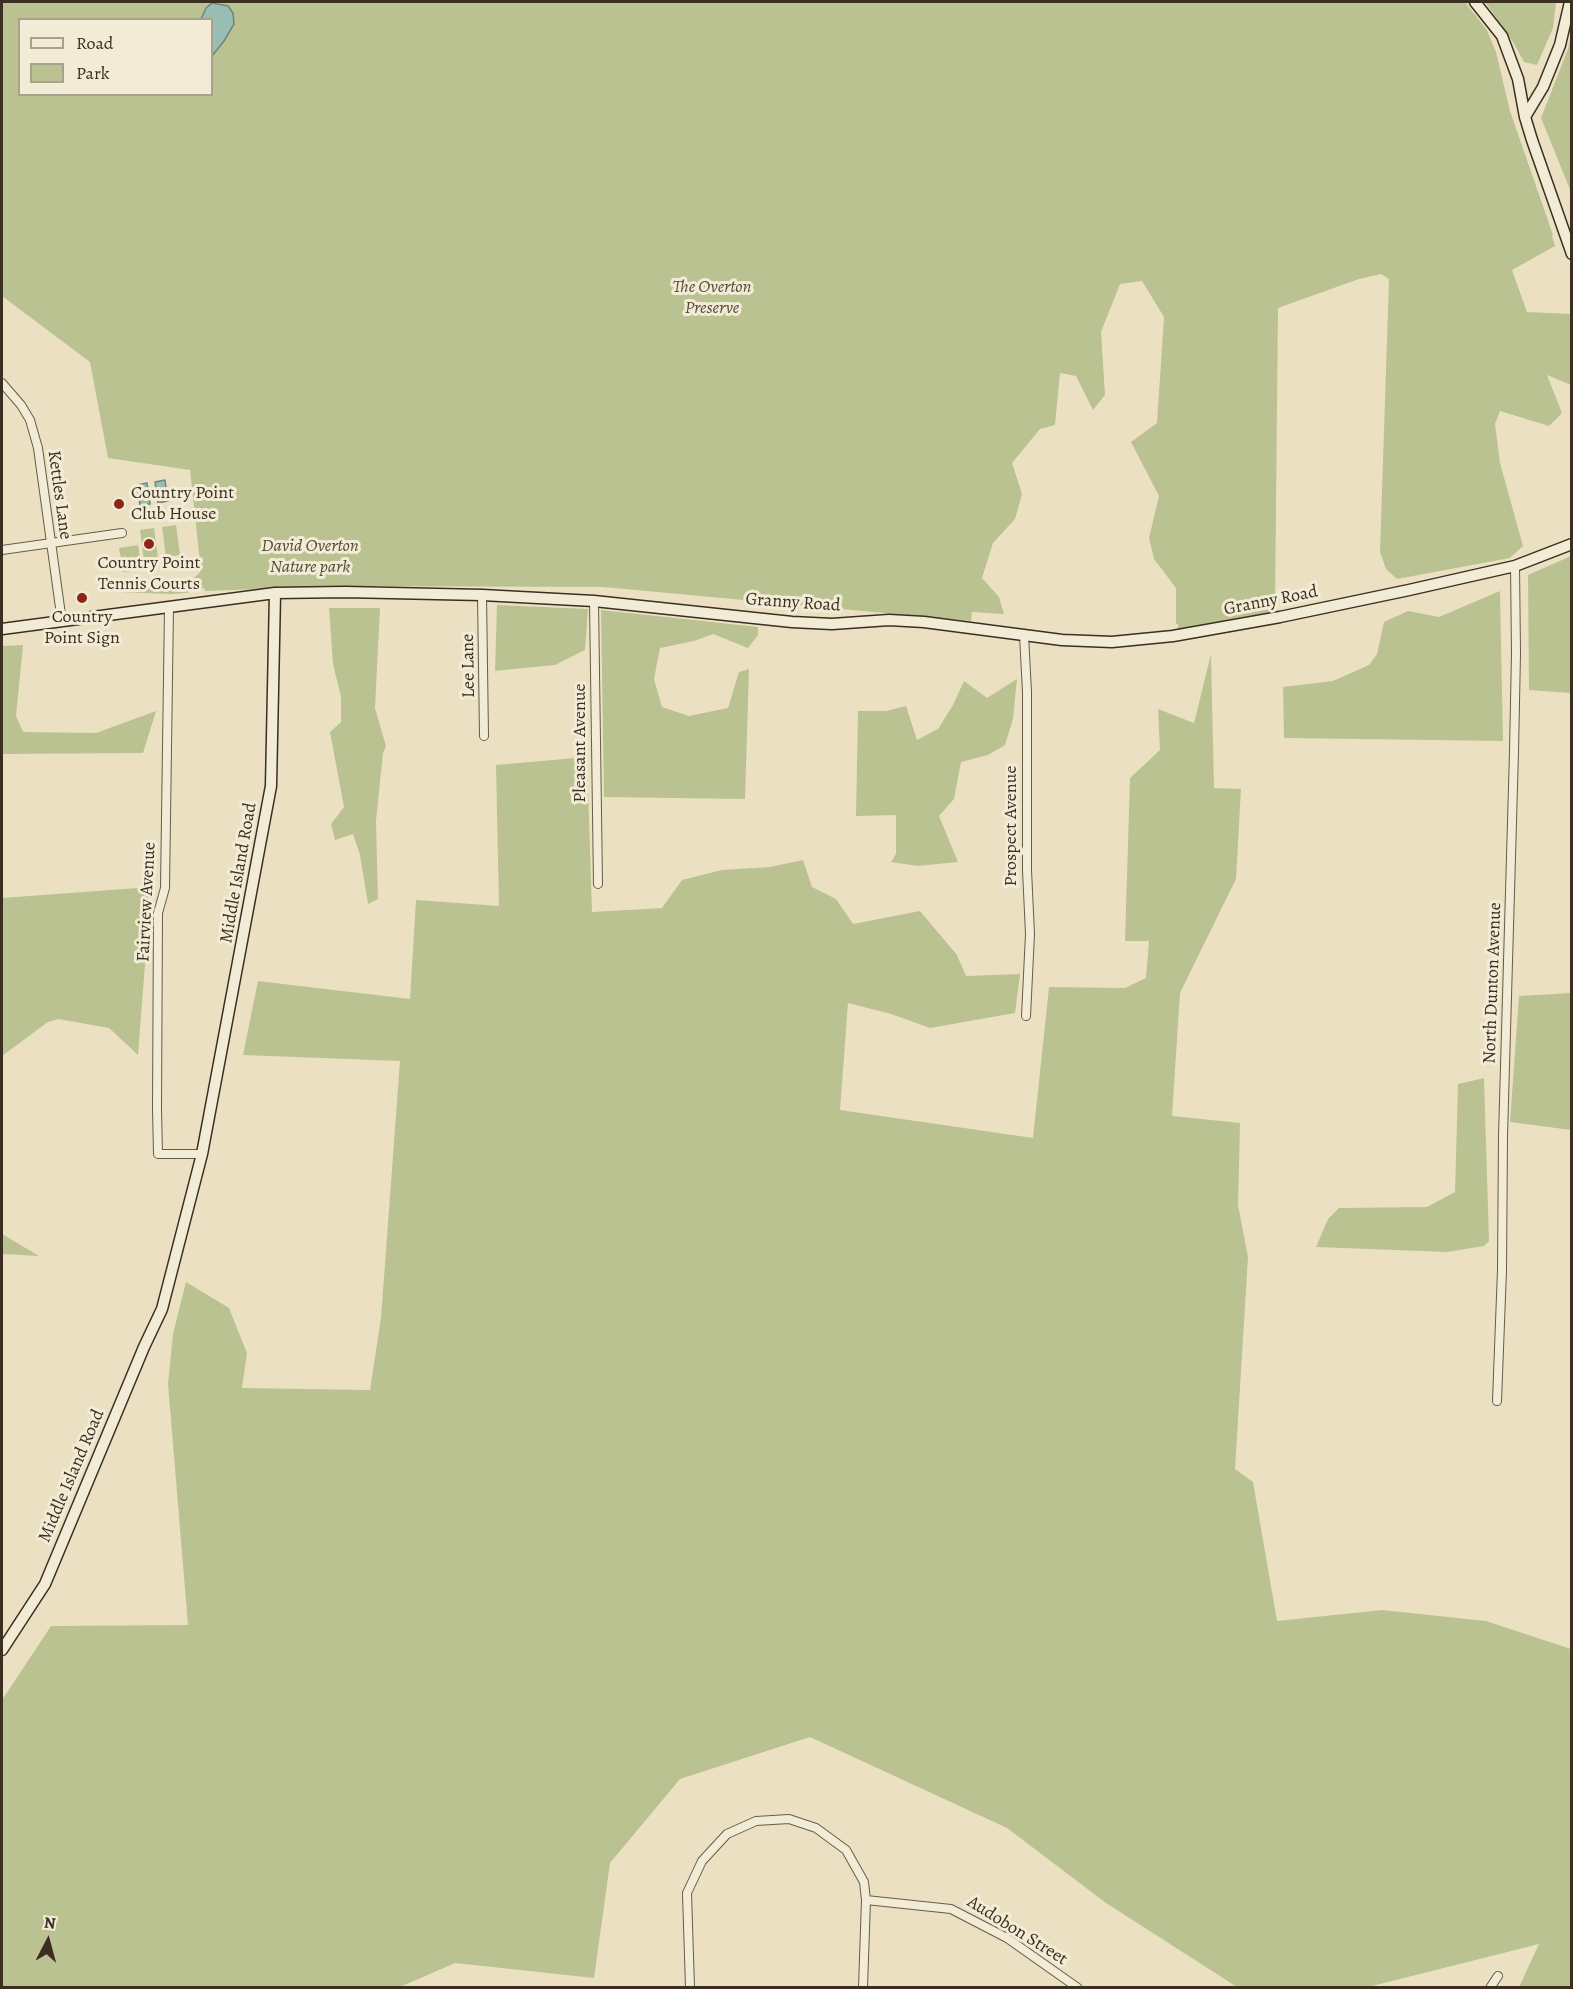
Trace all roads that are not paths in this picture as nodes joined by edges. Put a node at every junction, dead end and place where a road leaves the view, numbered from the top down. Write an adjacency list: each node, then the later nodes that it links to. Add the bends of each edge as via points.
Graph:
1 (1475, 2): 3 (street, via 1502,36 1518,79)
2 (1570, 2): 3 (street, via 1560,45 1543,87)
3 (1525, 117): 4 (street)
4 (1572, 254)
5 (2, 383): 7 (street, Kettles Lane, via 30,420)
6 (122, 533): 7 (street)
7 (52, 542): 9 (street); 15 (street, Kettles Lane)
8 (1572, 544): 10 (street, Granny Road)
9 (2, 550)
10 (1515, 566): 17 (street, Granny Road, via 1280,618 1173,636 1112,642); 22 (street, North Dunton Avenue, via 1514,752)
11 (275, 593): 12 (street, Granny Road); 14 (street, Granny Road); 21 (street, Middle Island Road, via 271,786)
12 (482, 595): 13 (street, Granny Road); 18 (street, Lee Lane)
13 (594, 601): 17 (street, Granny Road, via 792,622 889,620); 19 (street, Pleasant Avenue)
14 (169, 608): 15 (street, Granny Road); 21 (street, Fairview Avenue, via 165,888 158,914 158,1154)
15 (62, 622): 16 (street, Granny Road)
16 (2, 629)
17 (1024, 635): 20 (street, Prospect Avenue, via 1030,934)
18 (484, 736)
19 (598, 884)
20 (1026, 1017)
21 (202, 1154): 23 (street, Middle Island Road, via 162,1309 45,1584)
22 (1497, 1401)
23 (2, 1650)
24 (866, 1900): 26 (street, via 864,1882 846,1850 816,1828 789,1819 756,1821 727,1834 702,1861 687,1893); 27 (street); 28 (street, Audobon Street, via 951,1909 1007,1938)
25 (1498, 1976): 29 (street)
26 (690, 1988)
27 (863, 1988)
28 (1078, 1988)
29 (1490, 1988)

